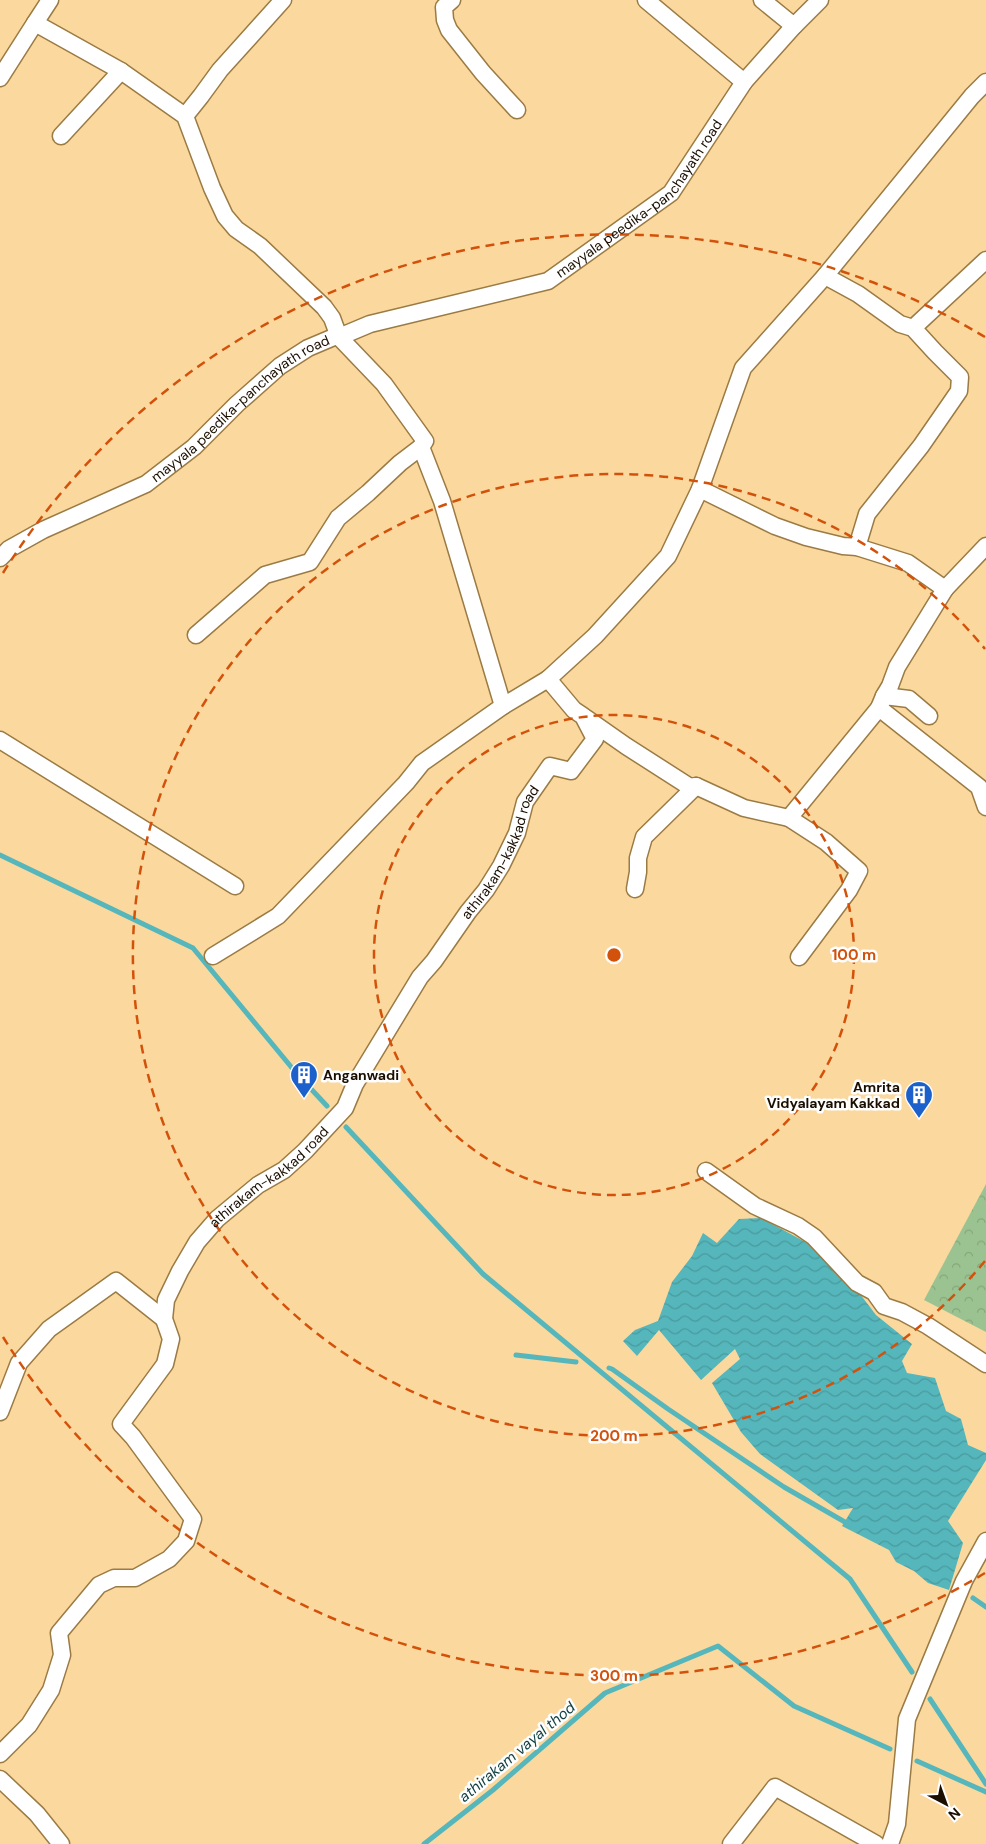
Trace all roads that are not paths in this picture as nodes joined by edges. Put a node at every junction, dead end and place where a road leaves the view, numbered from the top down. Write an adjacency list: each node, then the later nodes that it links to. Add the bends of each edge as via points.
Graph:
1 (50, 0): 7 (street)
2 (283, 0): 14 (street, via 220,70)
3 (452, 0): 13 (street, via 444,7 449,30)
4 (646, 0): 11 (street)
5 (762, 0): 8 (street)
6 (820, 0): 8 (street, mayyala peedika-panchayath road)
7 (35, 23): 9 (street); 10 (street)
8 (794, 26): 11 (street, mayyala peedika-panchayath road)
9 (121, 71): 14 (street); 15 (street)
10 (0, 78)
11 (744, 82): 19 (street, mayyala peedika-panchayath road, via 671,193 548,282 370,324)
12 (986, 82): 17 (street)
13 (517, 110)
14 (185, 116): 19 (street, via 225,216 324,306)
15 (61, 136)
16 (986, 260): 18 (street)
17 (825, 276): 18 (street, via 858,294 900,324); 21 (street, via 743,368)
18 (913, 328): 23 (street, via 960,377 959,391 921,446 867,514)
19 (339, 337): 20 (street, via 384,384 425,441); 24 (street, mayyala peedika-panchayath road, via 334,336 308,348 280,366 194,448 146,484 43,530 8,549)
20 (421, 447): 26 (street, via 338,518 310,562 265,575); 29 (street, via 442,501)
21 (700, 490): 23 (street, via 775,526 806,537); 27 (street, via 668,556 595,636)
22 (986, 546): 25 (street)
23 (856, 547): 25 (street, via 908,563)
24 (0, 558)
25 (944, 589): 28 (street, via 897,667)
26 (196, 635)
27 (548, 679): 29 (street); 30 (street, athirakam-kakkad road)
28 (882, 702): 31 (street, via 909,699); 34 (street, via 979,787); 35 (street)
29 (503, 706): 38 (street, via 422,763 278,916)
30 (583, 716): 33 (street, via 690,787); 41 (street, athirakam-kakkad road, via 596,739 571,771 550,766 525,802 501,866 420,977 355,1084 345,1108 305,1151 217,1219 197,1242 166,1300)
31 (929, 716)
32 (0, 740): 36 (street)
33 (696, 786): 35 (street, via 744,808); 37 (street, via 644,837)
34 (986, 807)
35 (789, 818): 39 (street, via 826,842 859,871 849,890)
36 (235, 886)
37 (635, 889)
38 (213, 956)
39 (799, 957)
40 (706, 1171): 42 (street, via 755,1206 814,1237 857,1282 874,1292 884,1306 928,1326)
41 (164, 1319): 43 (street, via 116,1281 49,1329 20,1363); 45 (street, athirakam-kakkad road, via 171,1339 165,1364 121,1424 194,1519 186,1541 169,1559 135,1578 114,1578 99,1585 59,1633 62,1655 51,1690 30,1725)
42 (986, 1364)
43 (0, 1412)
44 (986, 1541): 50 (street, via 964,1581 907,1719 897,1824)
45 (0, 1754)
46 (0, 1779): 47 (street, via 37,1814)
47 (61, 1844)
48 (731, 1844): 49 (street, via 775,1787)
49 (876, 1844)
50 (890, 1844)

